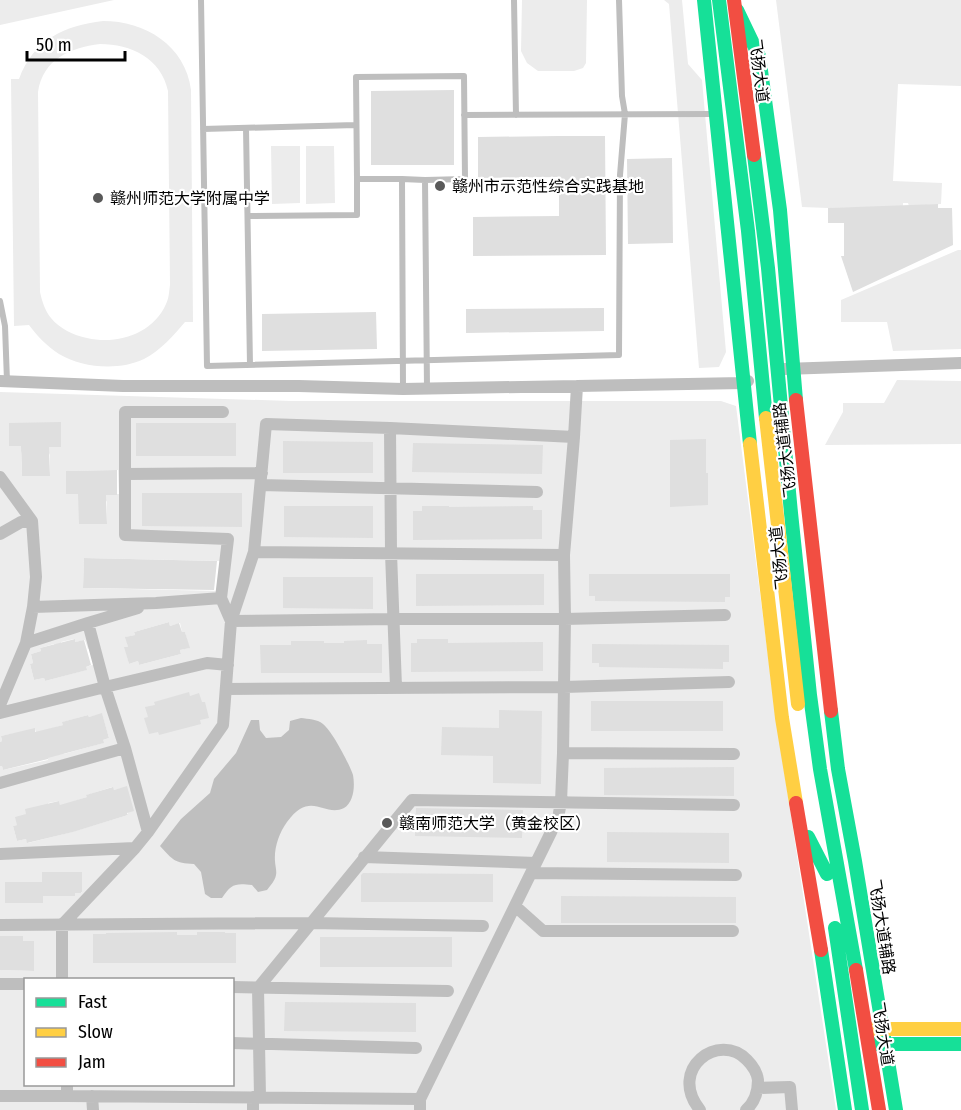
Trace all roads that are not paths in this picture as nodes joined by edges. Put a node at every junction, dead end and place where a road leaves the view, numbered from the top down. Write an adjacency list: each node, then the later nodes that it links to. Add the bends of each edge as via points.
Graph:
1 (201, 0): 13 (lane)
2 (514, 0): 10 (lane)
3 (619, 0): 7 (lane)
4 (704, 0): 8 (street, 飞扬大道辅路)
5 (719, 0): 27 (street, 飞扬大道, via 748,231)
6 (734, 2): 17 (street, 飞扬大道辅路, via 759,56); 19 (street, 飞扬大道)
7 (625, 114): 8 (lane); 10 (lane); 22 (lane, via 620,175 619,355)
8 (715, 114): 29 (street, 飞扬大道辅路)
9 (464, 115): 10 (lane); 11 (lane, via 464,76 356,77); 16 (lane, via 465,179)
10 (516, 115)
11 (356, 125): 12 (lane); 14 (lane)
12 (246, 128): 13 (lane); 18 (lane)
13 (203, 129): 24 (lane, via 207,366)
14 (357, 179): 15 (lane); 18 (lane, via 357,215)
15 (402, 179): 16 (lane); 21 (lane)
16 (424, 180): 22 (lane)
17 (780, 210): 19 (street); 25 (street, 飞扬大道辅路)
18 (248, 216): 24 (lane)
19 (768, 268): 26 (street, 飞扬大道)
20 (0, 302): 28 (lane, via 5,326)
21 (402, 360): 22 (lane); 24 (lane); 32 (lane)
22 (427, 360): 31 (lane)
23 (961, 363): 25 (street)
24 (250, 364)
25 (792, 368): 26 (street); 49 (street, 飞扬大道辅路)
26 (777, 369): 27 (street); 42 (street, 飞扬大道)
27 (761, 376): 29 (street); 36 (street, 飞扬大道)
28 (4, 381): 32 (street)
29 (743, 383): 30 (street); 44 (street, 飞扬大道辅路)
30 (577, 386): 31 (street); 35 (street)
31 (427, 388): 32 (street)
32 (403, 389)
33 (223, 412): 37 (street, via 125,412)
34 (390, 428): 35 (street); 39 (street, via 266,424); 40 (street)
35 (574, 437): 48 (street)
36 (771, 465): 44 (street); 80 (street, 飞扬大道, via 797,695)
37 (126, 474): 39 (street); 50 (street, via 125,535 228,539)
38 (0, 477): 43 (street)
39 (261, 479): 40 (street); 46 (street)
40 (391, 489): 41 (street); 47 (street)
41 (537, 492)
42 (791, 513): 49 (street); 83 (street, 飞扬大道, via 820,769)
43 (32, 521): 45 (street, via 21,522); 52 (street, via 36,577)
44 (760, 529): 73 (street, 飞扬大道辅路, via 782,718)
45 (0, 534)
46 (254, 552): 47 (street); 56 (street)
47 (392, 553): 48 (street); 54 (street)
48 (564, 555): 55 (street)
49 (814, 562): 78 (street, 飞扬大道辅路, via 838,769)
50 (221, 598): 51 (street); 56 (street)
51 (156, 603): 52 (street); 57 (street)
52 (33, 607): 58 (street)
53 (725, 615): 55 (street)
54 (394, 619): 55 (street); 56 (street); 62 (street)
55 (565, 619): 63 (street)
56 (231, 621): 59 (street)
57 (88, 622): 58 (street); 61 (street)
58 (26, 643): 65 (street)
59 (228, 665): 61 (street, via 207,663); 64 (street)
60 (729, 682): 63 (street)
61 (105, 687): 66 (street); 67 (street)
62 (396, 687): 63 (street); 64 (street)
63 (564, 687): 68 (street)
64 (226, 689): 74 (street, via 223,725)
65 (0, 705)
66 (0, 713)
67 (125, 748): 70 (street); 74 (street)
68 (563, 753): 69 (street); 71 (street)
69 (734, 754)
70 (0, 783)
71 (561, 802): 72 (street); 77 (street, via 412,800); 79 (street, via 558,818)
72 (734, 805)
73 (799, 819): 80 (street); 115 (street, 飞扬大道辅路)
74 (148, 832): 75 (street)
75 (135, 848): 76 (street); 86 (street)
76 (0, 855)
77 (364, 857): 79 (street); 84 (street)
78 (855, 861): 83 (street); 96 (street, 飞扬大道辅路)
79 (533, 868): 81 (street); 82 (street)
80 (827, 874): 110 (street, 飞扬大道)
81 (736, 875)
82 (515, 906): 88 (street, via 543,931); 109 (street)
83 (846, 916): 95 (street, 飞扬大道)
84 (310, 923): 86 (street); 87 (street); 93 (street)
85 (0, 925): 86 (street)
86 (62, 925): 89 (street)
87 (483, 926)
88 (733, 931)
89 (62, 978)
90 (0, 984): 91 (street)
91 (24, 984)
92 (234, 987): 93 (street)
93 (258, 988): 94 (street); 99 (street)
94 (448, 991)
95 (866, 1029): 96 (street); 102 (street, 飞扬大道)
96 (882, 1029): 97 (street); 100 (street, 飞扬大道辅路)
97 (961, 1029)
98 (234, 1043): 99 (street)
99 (259, 1043): 103 (street); 108 (street)
100 (885, 1044): 101 (street); 102 (street); 117 (street, 飞扬大道辅路)
101 (961, 1044)
102 (868, 1045): 116 (street, 飞扬大道)
103 (416, 1048)
104 (758, 1088): 112 (street, via 757,1076 744,1056 733,1051 709,1053 692,1069 689,1081 693,1102); 113 (street); 114 (street, via 790,1087)
105 (67, 1090): 106 (street); 107 (street)
106 (0, 1096)
107 (92, 1096): 108 (street); 111 (street)
108 (255, 1102): 109 (street)
109 (420, 1104)
110 (862, 1109)
111 (93, 1110)
112 (700, 1110)
113 (746, 1110)
114 (792, 1110)
115 (845, 1110)
116 (879, 1110)
117 (896, 1110)

